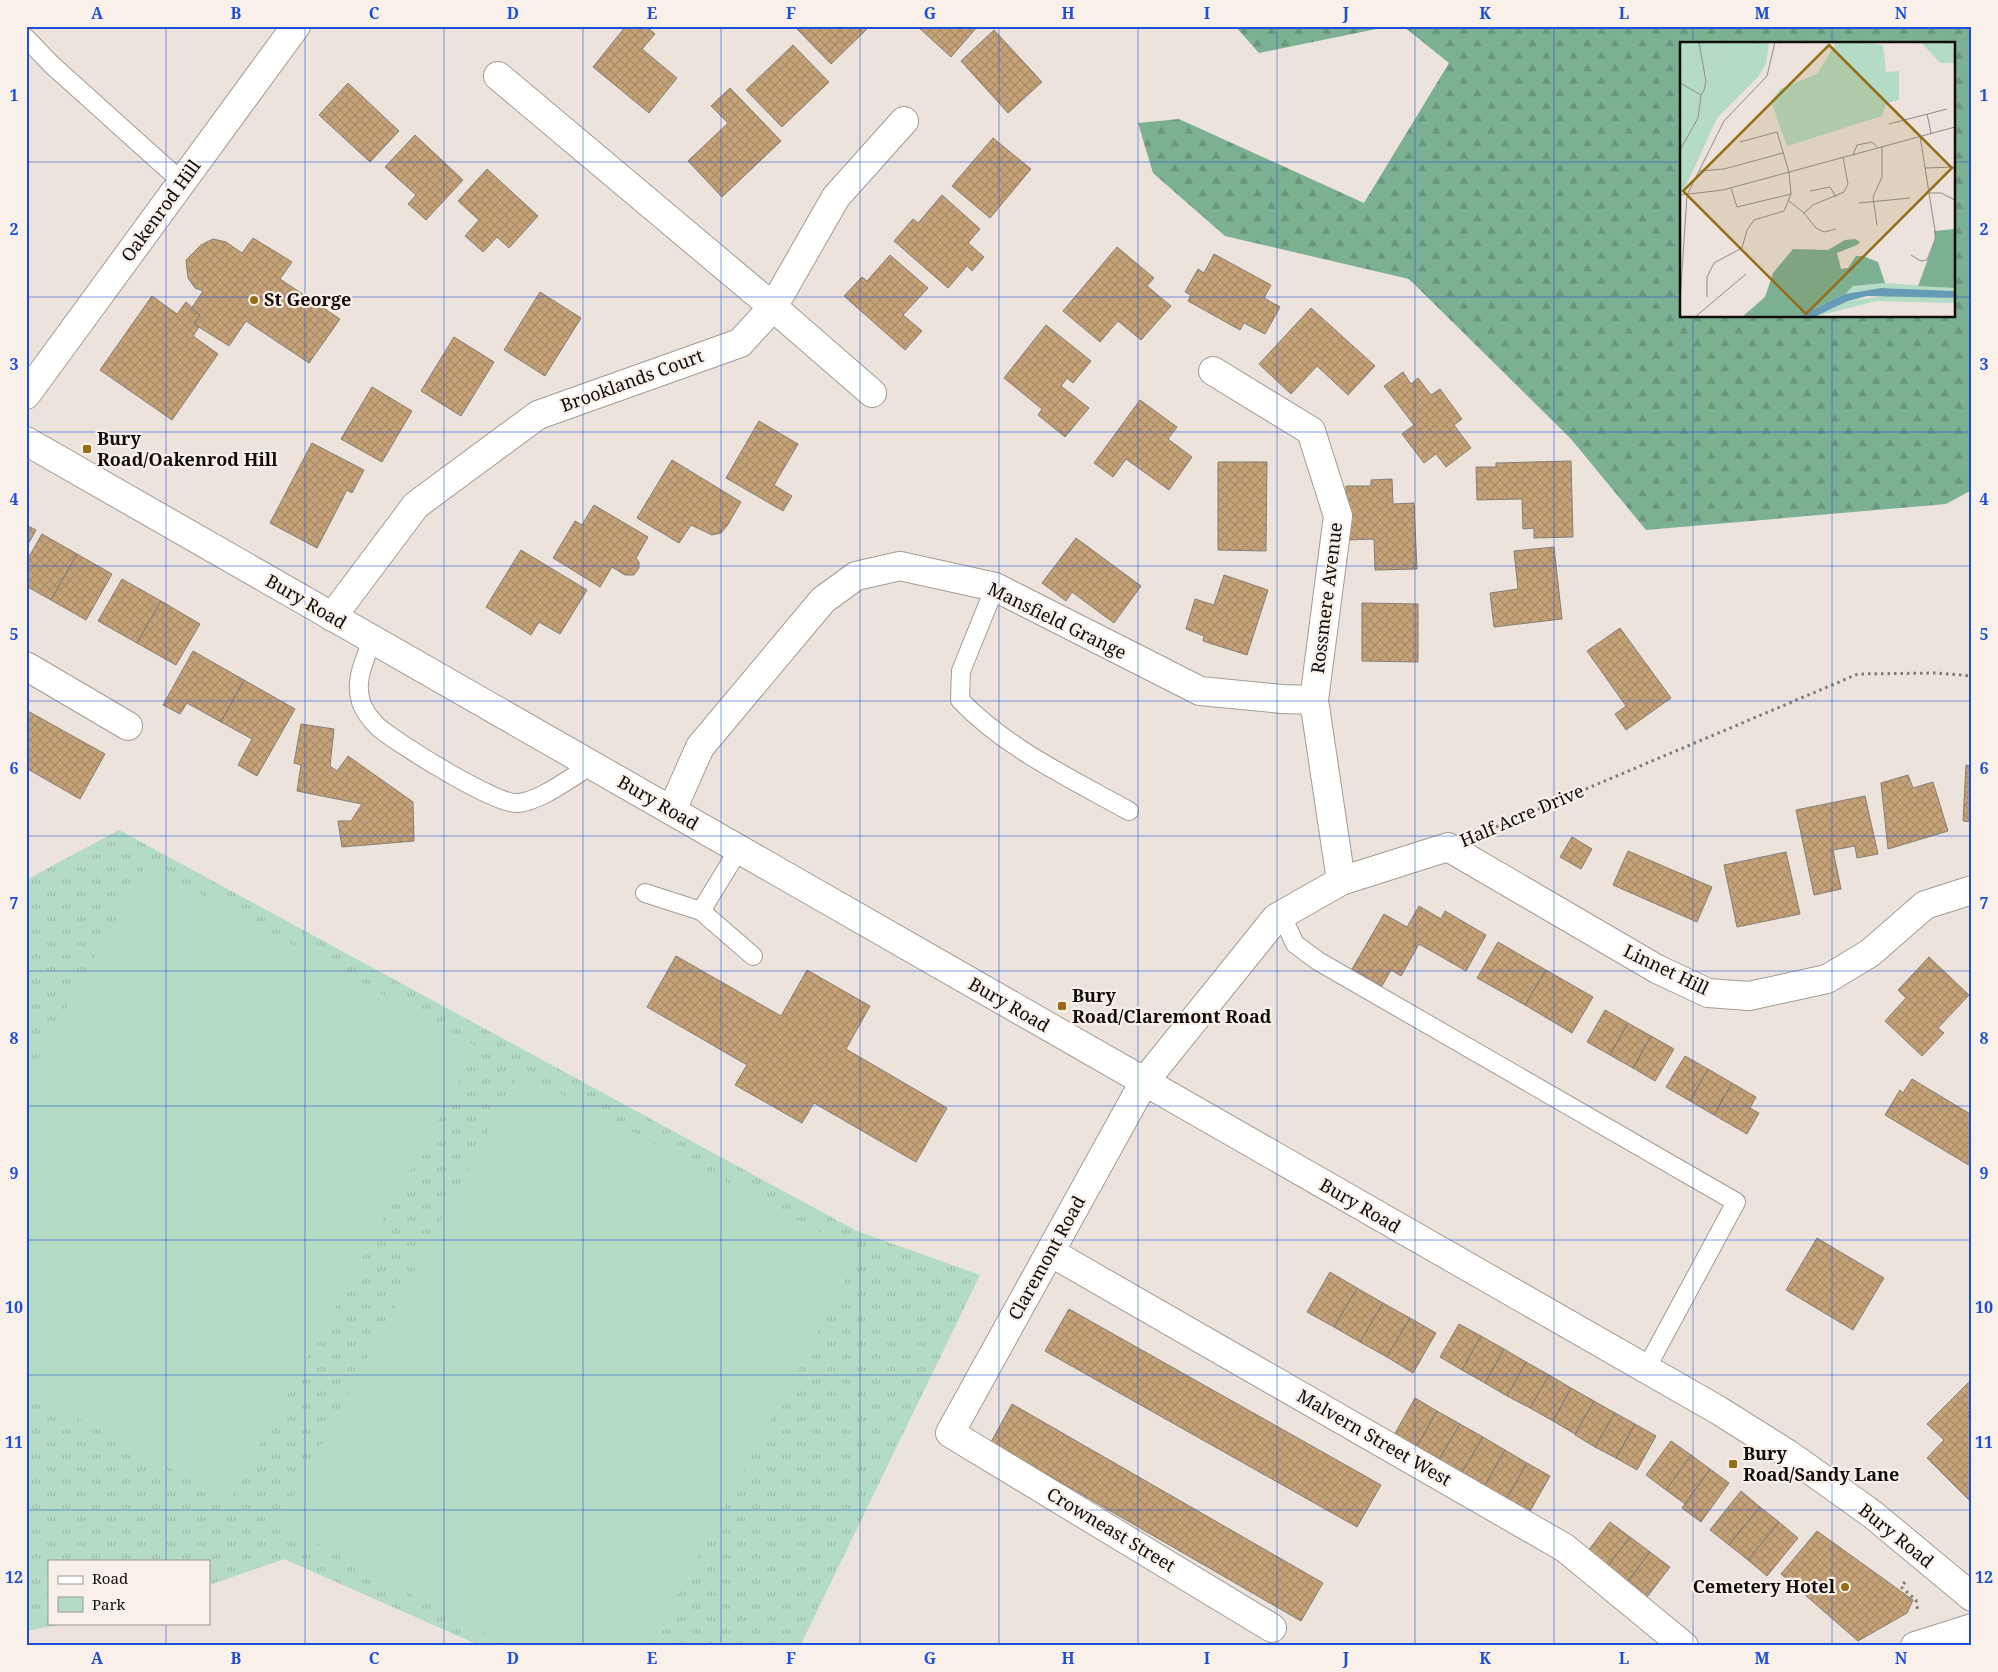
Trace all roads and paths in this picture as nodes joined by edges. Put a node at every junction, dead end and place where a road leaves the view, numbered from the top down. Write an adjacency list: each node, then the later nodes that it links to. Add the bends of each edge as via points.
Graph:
1 (296, 26): 5 (street, Oakenrod Hill)
2 (26, 38): 5 (lane)
3 (498, 76): 6 (street)
4 (904, 121): 6 (street, Brooklands Court, via 836,197)
5 (182, 182): 9 (street, Oakenrod Hill)
6 (773, 307): 8 (street); 12 (street, Brooklands Court, via 740,342 538,415 416,505)
7 (1212, 371): 16 (street, Rossmere Avenue, via 1311,431 1338,516)
8 (872, 393)
9 (26, 394)
10 (26, 442): 12 (street, Bury Road)
11 (994, 587): 16 (street, Mansfield Grange, via 1200,691); 19 (street, Mansfield Grange, via 900,566 856,576 823,600 700,747); 20 (lane, via 960,671 960,700 980,721 1020,749)
12 (332, 617): 13 (street, Bury Road)
13 (372, 640): 18 (street, Bury Road); 18 (lane, via 358,678 361,704 369,717 411,751 493,798 518,803 538,796)
14 (26, 666): 17 (street)
15 (1972, 676): 21 (path, Half Acre Drive, via 1858,674)
16 (1314, 700): 23 (street, Rossmere Avenue)
17 (128, 726)
18 (592, 764): 19 (street, Bury Road)
19 (672, 810): 22 (street, Bury Road)
20 (1129, 811)
21 (1448, 847): 23 (street, Half Acre Drive); 24 (street, Linnet Hill, via 1657,969 1708,993 1749,996 1827,979 1870,953 1925,905)
22 (739, 849): 26 (lane); 29 (street, Bury Road)
23 (1341, 881): 27 (street, Half Acre Drive)
24 (1972, 890)
25 (645, 893): 26 (lane)
26 (701, 912): 28 (lane)
27 (1282, 916): 29 (street, Half Acre Drive, via 1270,926); 31 (lane, via 1295,944 1318,961 1736,1202)
28 (753, 956)
29 (1144, 1082): 30 (street, Claremont Road); 31 (street, Bury Road)
30 (1050, 1252): 32 (street, Claremont Road); 38 (street, Malvern Street West, via 1566,1548)
31 (1646, 1369): 34 (street, Bury Road, via 1788,1454 1872,1514)
32 (950, 1433): 36 (street, Crowneast Street)
33 (1901, 1587): 35 (path, via 1916,1600)
34 (1972, 1597)
35 (1917, 1617)
36 (1272, 1628)
37 (1972, 1628): 39 (street)
38 (1684, 1646)
39 (1915, 1646)

